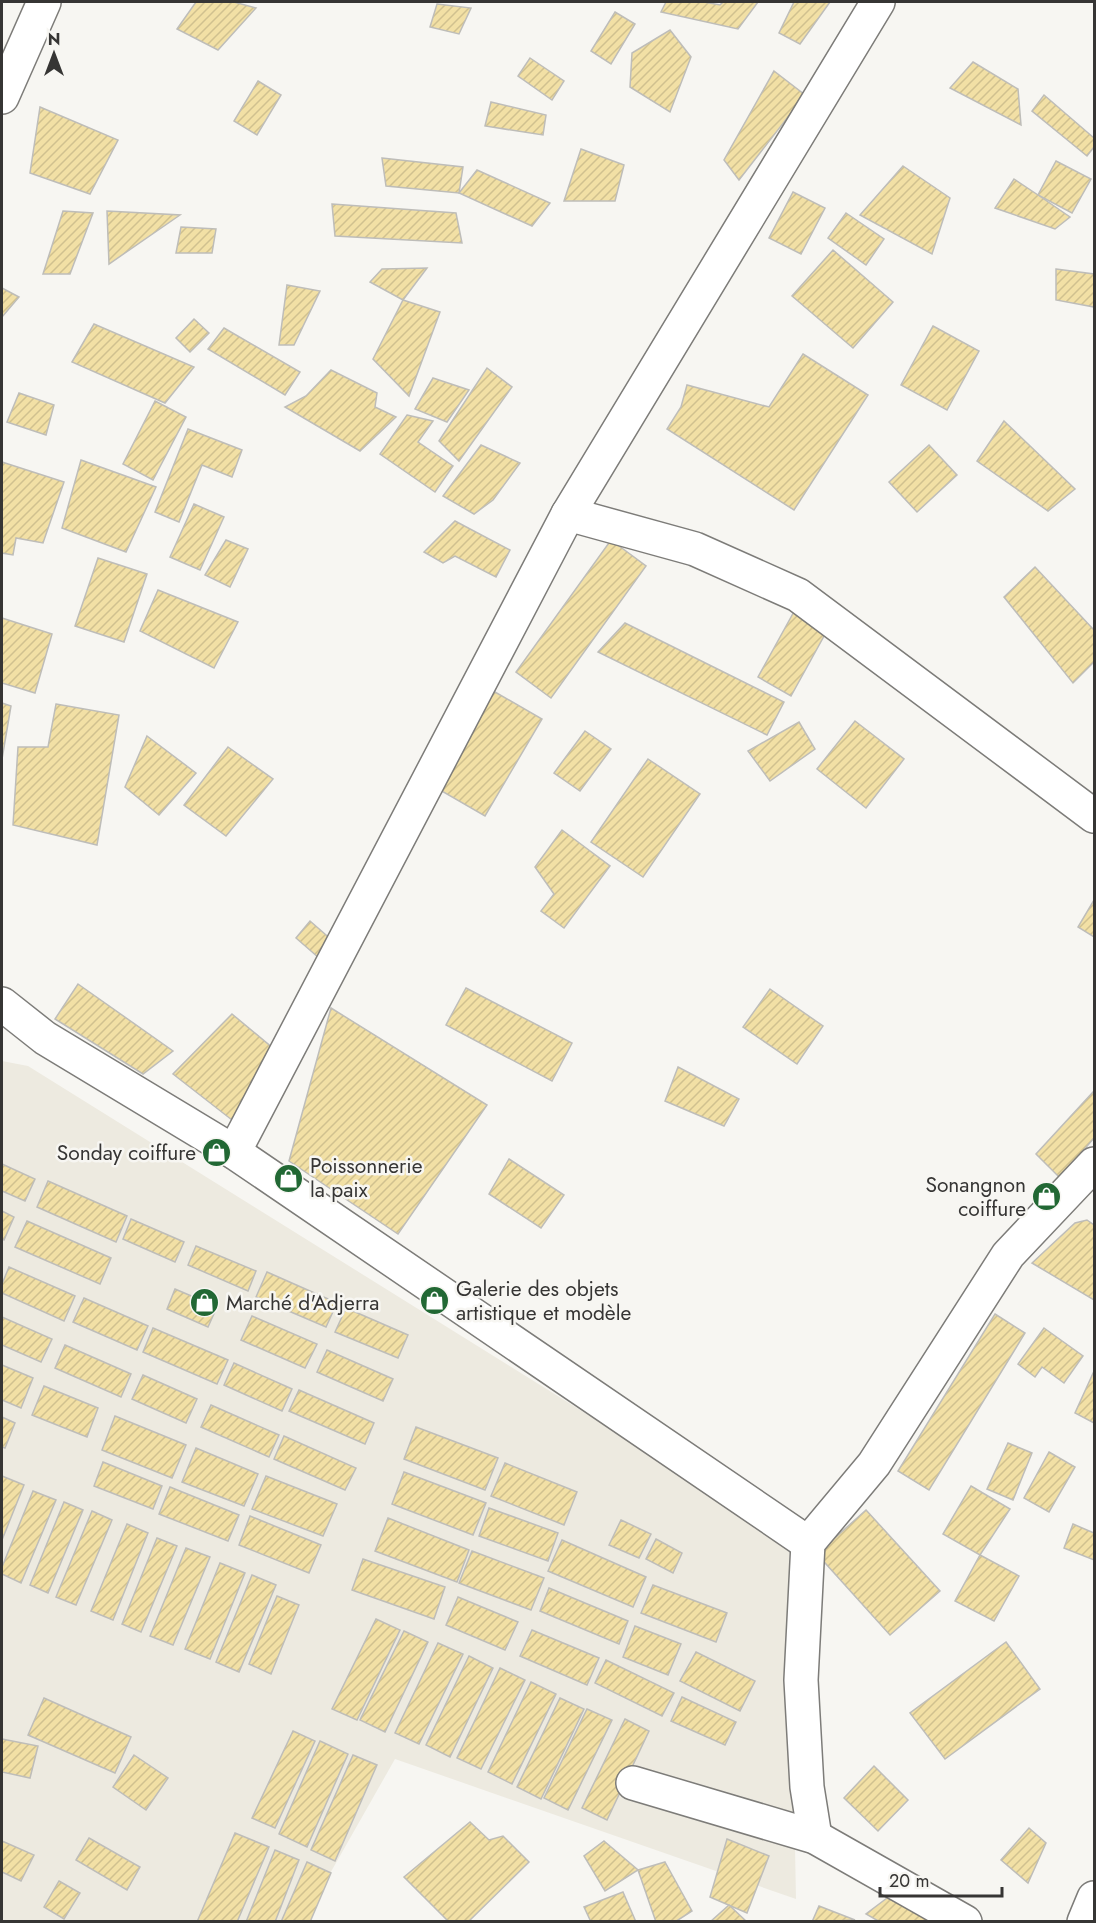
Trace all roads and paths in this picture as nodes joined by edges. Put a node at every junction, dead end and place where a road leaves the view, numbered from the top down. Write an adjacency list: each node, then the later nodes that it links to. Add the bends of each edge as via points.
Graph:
1 (44, 2): 3 (street)
2 (878, 2): 4 (street)
3 (2, 97)
4 (568, 514): 5 (street, via 695,549 798,595); 7 (street)
5 (1095, 816)
6 (2, 1004): 7 (street, via 45,1038)
7 (234, 1152): 9 (street)
8 (1095, 1164): 9 (street, via 1008,1255 874,1464)
9 (808, 1543): 11 (street, via 801,1680 807,1788)
10 (633, 1783): 11 (street)
11 (815, 1837): 13 (street)
12 (1095, 1898): 14 (street)
13 (965, 1922)
14 (1084, 1922)

